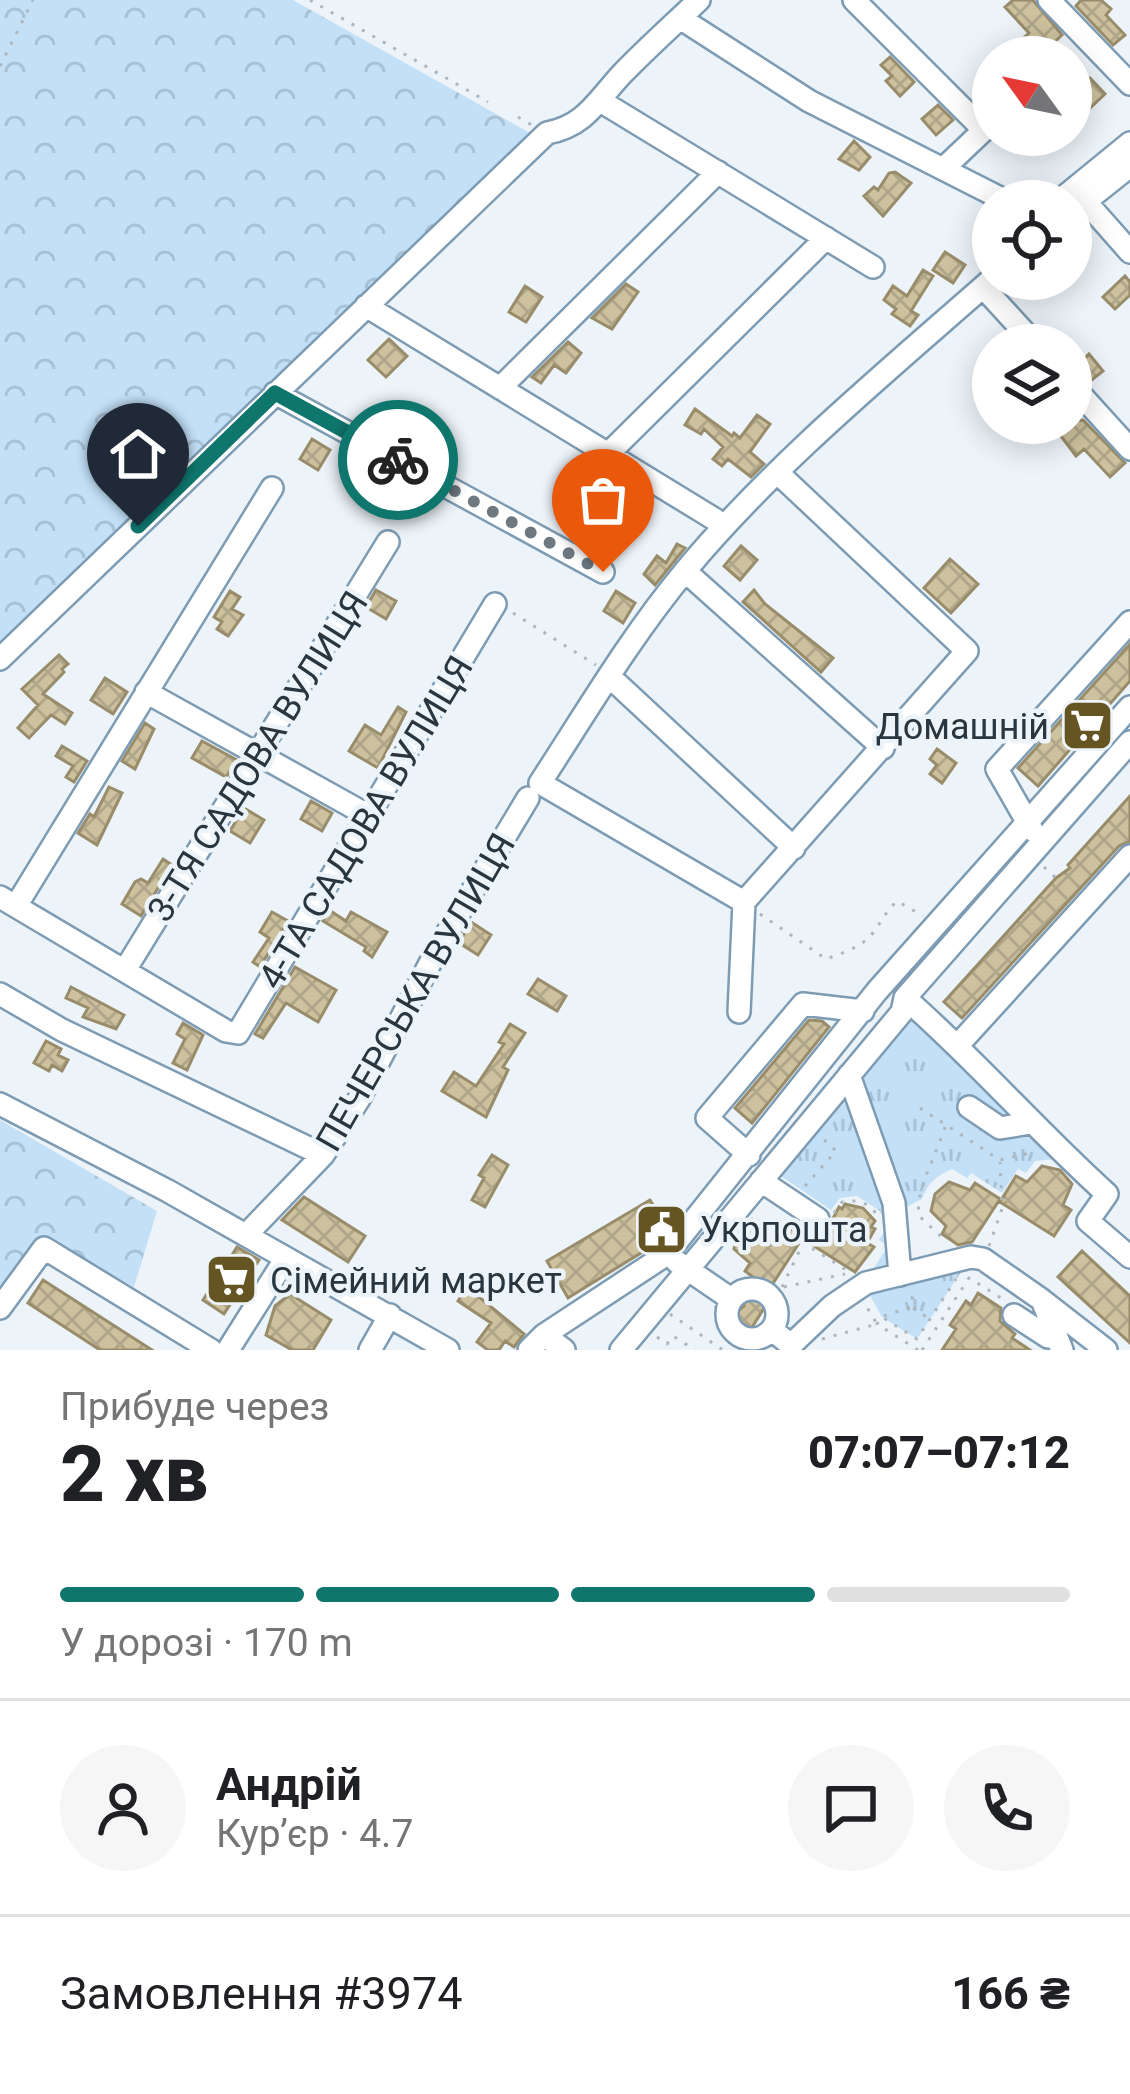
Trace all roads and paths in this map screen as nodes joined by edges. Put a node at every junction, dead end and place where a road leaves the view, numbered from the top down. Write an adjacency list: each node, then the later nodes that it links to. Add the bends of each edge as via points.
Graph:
1 (33, 0): 7 (path)
2 (310, 0): 9 (path)
3 (699, 0): 6 (street)
4 (854, 0): 13 (street, via 984,130)
5 (1049, 0): 8 (street)
6 (680, 18): 10 (street); 13 (street, via 809,101)
7 (0, 67)
8 (1130, 84)
9 (488, 102)
10 (602, 102): 14 (street); 24 (street, via 570,129 547,133)
11 (1130, 143): 15 (street)
12 (1130, 166): 17 (street)
13 (945, 167): 16 (street)
14 (718, 172): 19 (street); 26 (street)
15 (1085, 180)
16 (972, 182)
17 (1092, 197)
18 (1092, 220): 20 (street)
19 (826, 238): 21 (street); 30 (street)
20 (1130, 252)
21 (873, 267)
22 (972, 296): 31 (street, ПЕЧЕРСЬКА ВУЛИЦЯ)
23 (1002, 300): 25 (street)
24 (366, 306): 26 (street); 27 (street)
25 (1020, 324)
26 (500, 388): 30 (street)
27 (275, 393): 36 (street); 39 (street)
28 (1092, 407): 29 (street)
29 (1130, 449)
30 (608, 455): 33 (street)
31 (779, 474): 35 (street, ПЕЧЕРСЬКА ВУЛИЦЯ); 44 (street, via 968,651)
32 (272, 488): 41 (street)
33 (716, 520)
34 (388, 542): 45 (street, 3-ТЯ САДОВА ВУЛИЦЯ)
35 (685, 571): 40 (street, ПЕЧЕРСЬКА ВУЛИЦЯ); 44 (street)
36 (603, 572)
37 (495, 604): 40 (path); 47 (street, 4-ТА САДОВА ВУЛИЦЯ)
38 (1130, 622): 48 (street, via 997,769)
39 (0, 659)
40 (609, 676): 46 (street, ПЕЧЕРСЬКА ВУЛИЦЯ); 50 (street)
41 (146, 692): 45 (street); 52 (street)
42 (1130, 706): 48 (street)
43 (1130, 742): 49 (street)
44 (883, 748): 50 (street)
45 (259, 755): 47 (street); 55 (street, 3-ТЯ САДОВА ВУЛИЦЯ)
46 (534, 790): 53 (street); 70 (street, ПЕЧЕРСЬКА ВУЛИЦЯ)
47 (369, 816): 55 (street, 4-ТА САДОВА ВУЛИЦЯ, via 242,1030 231,1033)
48 (1027, 823): 49 (street); 56 (street)
49 (1042, 842): 58 (street)
50 (794, 848): 53 (street)
51 (1130, 856): 61 (street)
52 (8, 901): 55 (street)
53 (744, 902): 54 (path, via 826,959 872,935 897,901); 60 (street)
54 (924, 916)
55 (125, 970)
56 (878, 991): 58 (street); 59 (street)
57 (0, 994): 70 (street)
58 (903, 1005): 61 (street); 62 (street)
59 (863, 1011): 71 (street); 71 (street, via 803,1004 707,1118)
60 (739, 1012)
61 (958, 1045): 66 (street)
62 (849, 1076): 67 (street); 84 (street, via 894,1203)
63 (0, 1104): 77 (street)
64 (969, 1107): 66 (street, via 1000,1128)
65 (920, 1108): 68 (path)
66 (1030, 1123): 69 (street)
67 (808, 1125): 73 (street); 74 (path, via 836,1151)
68 (946, 1125): 72 (path); 78 (path, via 916,1197 919,1216)
69 (1055, 1146): 72 (path); 80 (street, via 1107,1194 1088,1221)
70 (322, 1155): 77 (street, ПЕЧЕРСЬКА ВУЛИЦЯ)
71 (748, 1155): 79 (street)
72 (1000, 1160): 82 (path, via 1002,1209)
73 (761, 1180): 74 (street); 83 (street)
74 (792, 1201): 75 (street)
75 (818, 1219): 76 (path, via 855,1199)
76 (883, 1228)
77 (247, 1234): 81 (street)
78 (946, 1253): 82 (street); 84 (street)
79 (667, 1254): 83 (street); 100 (street)
80 (1130, 1257)
81 (286, 1258): 93 (street); 104 (street)
82 (977, 1258): 88 (street); 95 (path)
83 (688, 1269): 87 (street); 89 (street)
84 (908, 1273): 85 (street); 90 (path)
85 (856, 1280): 86 (path); 86 (path, via 802,1242); 96 (path); 102 (street)
86 (778, 1293): 87 (street, via 752,1288); 97 (street)
87 (731, 1299): 101 (street, via 728,1324)
88 (1042, 1300): 99 (street); 112 (street)
89 (657, 1306): 108 (street); 110 (path)
90 (911, 1307): 94 (path); 95 (path)
91 (0, 1308): 103 (street, via 44,1249)
92 (1010, 1308): 99 (street); 111 (path, via 969,1278)
93 (390, 1315): 105 (street); 106 (street)
94 (882, 1316): 95 (path, via 916,1339); 96 (path)
95 (930, 1319)
96 (877, 1324): 102 (path); 111 (path)
97 (772, 1330): 101 (street); 102 (street)
98 (655, 1336): 109 (path)
99 (1051, 1341)
100 (537, 1342): 107 (street)
101 (745, 1345)
102 (798, 1348)
103 (211, 1350)
104 (228, 1350)
105 (370, 1350)
106 (448, 1350)
107 (564, 1350)
108 (621, 1350)
109 (695, 1350)
110 (723, 1350)
111 (920, 1350)
112 (1106, 1350)

